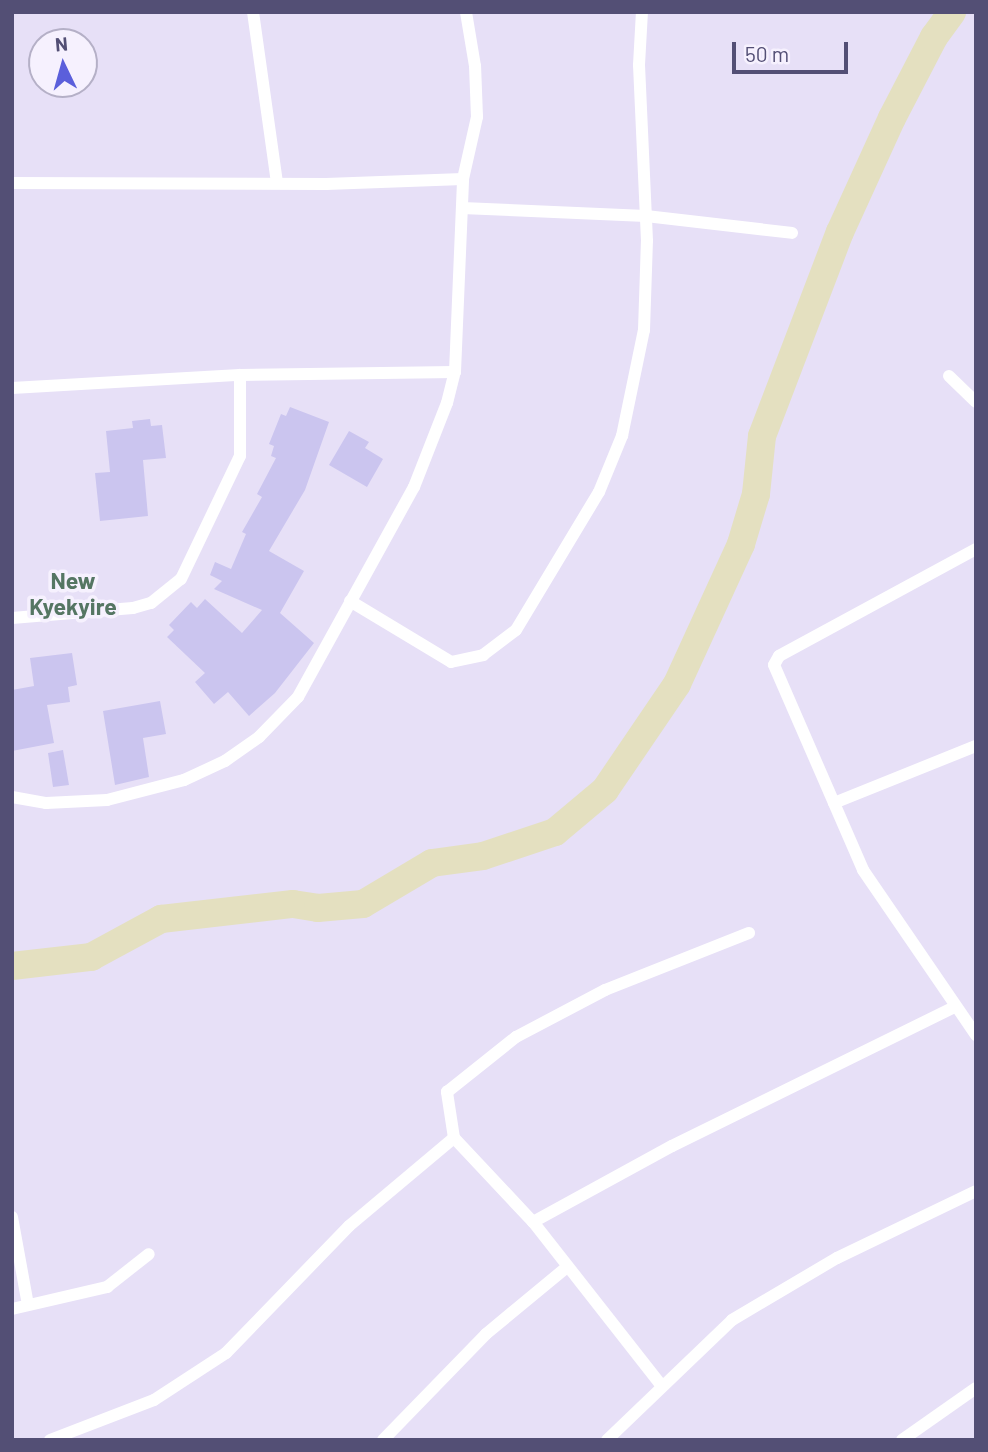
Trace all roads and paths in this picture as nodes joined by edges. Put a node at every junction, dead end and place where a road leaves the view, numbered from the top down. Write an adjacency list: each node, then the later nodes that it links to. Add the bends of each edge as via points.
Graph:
1 (253, 12): 5 (street)
2 (466, 12): 4 (street, via 477,117)
3 (642, 12): 8 (street, via 639,65)
4 (463, 179): 5 (street); 7 (street)
5 (277, 182): 6 (street)
6 (12, 183)
7 (462, 208): 8 (street); 10 (street)
8 (646, 216): 9 (street); 16 (street, via 644,330 622,436 600,492 516,630 483,655 451,662)
9 (792, 233)
10 (456, 372): 11 (street); 16 (street, via 414,487)
11 (240, 375): 13 (street); 17 (street, via 240,456 181,579 152,603 132,608)
12 (949, 376): 14 (street)
13 (12, 388)
14 (976, 402)
15 (976, 549): 20 (street, via 775,659 778,681)
16 (350, 601): 19 (street, via 298,697 259,737 225,761 184,780 107,800 46,803)
17 (12, 618)
18 (976, 746): 20 (street)
19 (12, 797)
20 (834, 803): 22 (street, via 863,870)
21 (749, 933): 24 (street, via 605,990 516,1037 447,1092)
22 (954, 1007): 23 (street); 27 (street, via 672,1146)
23 (976, 1035)
24 (454, 1138): 27 (street); 34 (street, via 349,1226 226,1353 183,1385)
25 (976, 1191): 32 (street, via 774,1293 732,1320)
26 (12, 1217): 30 (street)
27 (533, 1222): 29 (street)
28 (149, 1254): 30 (street, via 107,1287)
29 (567, 1267): 32 (street); 35 (street, via 486,1334)
30 (28, 1305): 31 (street)
31 (12, 1309)
32 (661, 1385): 36 (street)
33 (976, 1388): 37 (street)
34 (50, 1440)
35 (383, 1440)
36 (607, 1440)
37 (902, 1440)

